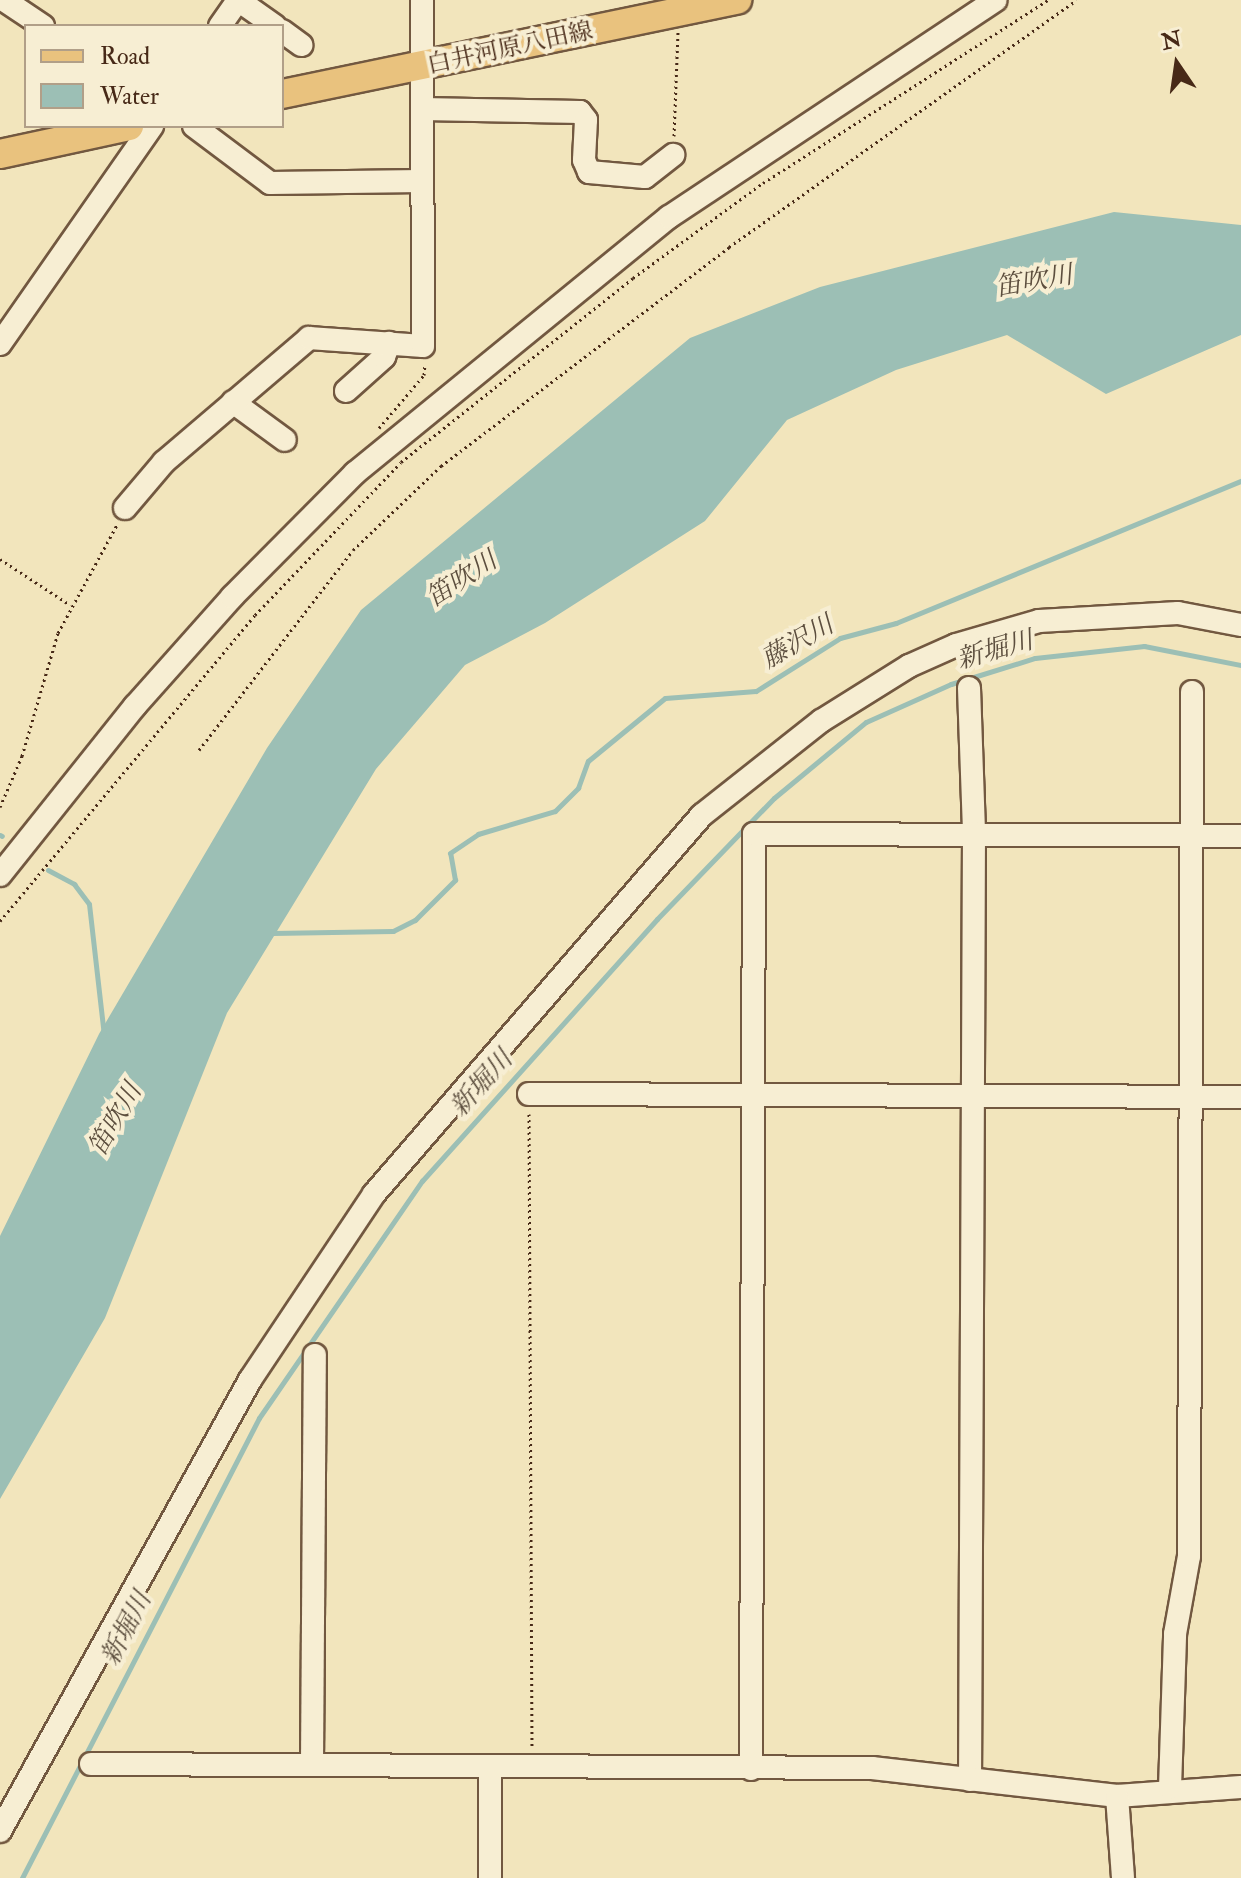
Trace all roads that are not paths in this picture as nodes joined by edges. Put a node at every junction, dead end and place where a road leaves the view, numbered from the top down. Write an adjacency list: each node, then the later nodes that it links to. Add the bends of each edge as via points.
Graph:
1 (4, 0): 6 (street)
2 (238, 0): 7 (street); 8 (street)
3 (422, 0): 11 (street)
4 (737, 0): 11 (main road, 白井河原八田線)
5 (995, 0): 32 (street, via 657,226 355,473 232,597 135,706)
6 (40, 24)
7 (221, 24)
8 (272, 24)
9 (284, 32): 10 (street)
10 (301, 45)
11 (422, 66): 12 (main road, 白井河原八田線); 13 (street)
12 (284, 94)
13 (422, 109): 18 (street, via 580,112 586,120 584,160 589,172 645,177); 19 (street)
14 (120, 128): 17 (main road)
15 (151, 128): 21 (street)
16 (197, 128): 19 (street, via 270,183)
17 (0, 154)
18 (673, 155)
19 (422, 181): 20 (street, via 423,346)
20 (389, 343): 22 (street, via 384,357); 23 (street, via 309,338)
21 (0, 344)
22 (346, 391)
23 (233, 402): 24 (street); 25 (street, via 164,462)
24 (285, 440)
25 (125, 508)
26 (1241, 625): 47 (street, via 1178,613 1039,621 956,645 909,666 821,721 702,815 374,1194 250,1380)
27 (969, 688): 29 (street)
28 (1192, 692): 30 (street)
29 (974, 833): 30 (street); 34 (street, via 754,834); 35 (street)
30 (1192, 836): 31 (street); 36 (street)
31 (1241, 836)
32 (0, 875)
33 (529, 1094): 34 (street)
34 (751, 1096): 35 (street); 42 (street)
35 (970, 1096): 36 (street); 43 (street)
36 (1193, 1097): 37 (street); 45 (street, via 1189,1556 1175,1634)
37 (1241, 1097)
38 (315, 1355): 39 (street)
39 (312, 1763): 40 (street); 41 (street)
40 (91, 1764)
41 (490, 1766): 42 (street); 48 (street)
42 (751, 1769): 43 (street, via 872,1768)
43 (970, 1780): 46 (street)
44 (1241, 1787): 45 (street)
45 (1170, 1788): 46 (street)
46 (1117, 1796): 49 (street)
47 (0, 1831)
48 (490, 1878)
49 (1123, 1878)

